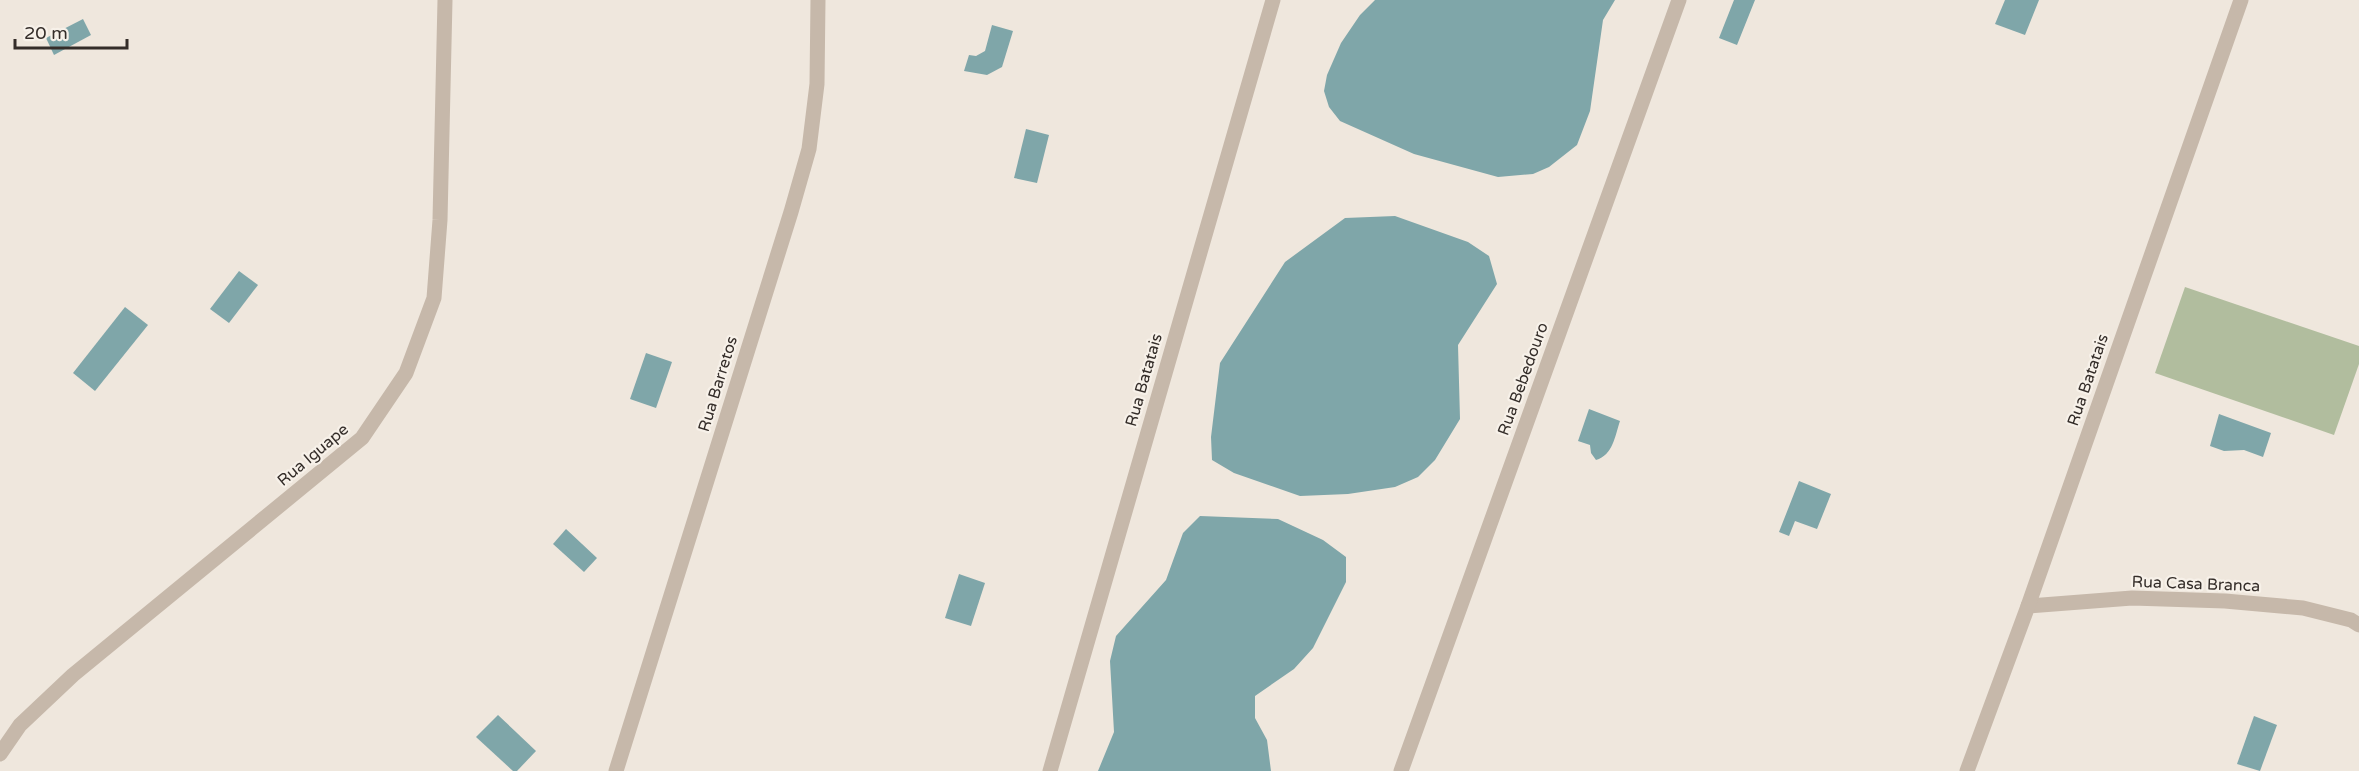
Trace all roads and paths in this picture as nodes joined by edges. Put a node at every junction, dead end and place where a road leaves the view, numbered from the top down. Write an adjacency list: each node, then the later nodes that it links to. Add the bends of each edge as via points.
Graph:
1 (445, 0): 8 (street, Rua Iguape, via 440,220 434,298 406,373 362,438 73,675 20,725)
2 (818, 0): 9 (street, Rua Barretos, via 817,84 809,148)
3 (1274, 0): 10 (street, Rua Batatais)
4 (1680, 0): 11 (street, Rua Bebedouro)
5 (2241, 0): 6 (street, Rua Batatais)
6 (2028, 606): 7 (street, Rua Casa Branca, via 2132,598 2225,602 2303,608); 12 (street, Rua Batatais)
7 (2359, 625)
8 (0, 754)
9 (616, 771)
10 (1050, 771)
11 (1401, 771)
12 (1967, 771)

